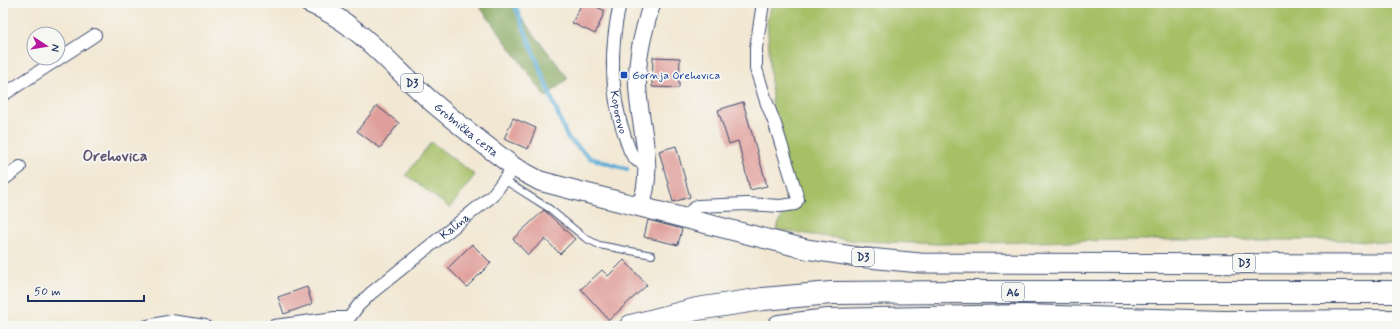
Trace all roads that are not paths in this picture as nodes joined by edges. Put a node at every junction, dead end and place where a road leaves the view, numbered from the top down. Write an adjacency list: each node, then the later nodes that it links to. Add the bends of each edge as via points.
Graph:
1 (309, 3): 9 (main road, Grobnička cesta / D3, via 328,11 355,28)
2 (620, 3): 7 (street, Koporovo, via 613,75 615,99 630,152 638,161)
3 (652, 3): 7 (main road, via 644,31 638,70 638,92)
4 (763, 3): 12 (street, via 756,48 756,69 798,199 795,204 780,206 698,206)
5 (95, 35): 6 (street)
6 (3, 95)
7 (647, 164): 11 (main road, via 647,186)
8 (20, 167): 10 (street)
9 (509, 174): 11 (main road, D3); 13 (lane, via 585,238 599,245); 17 (street, Kalina, via 492,196 370,294)
10 (3, 180)
11 (640, 207): 12 (main road, D3)
12 (685, 219): 14 (main road, D3, via 806,249 920,263)
13 (652, 255)
14 (1397, 264)
15 (1397, 292): 22 (highway, A6, via 831,293 763,299 704,308)
16 (1397, 321): 23 (highway, A6, via 1223,322 1024,316 828,320)
17 (348, 322): 18 (street, Kalina, via 335,318)
18 (317, 323): 21 (street, Kalina)
19 (147, 326): 20 (street, via 171,321)
20 (205, 326)
21 (274, 326)
22 (631, 326)
23 (779, 326)

